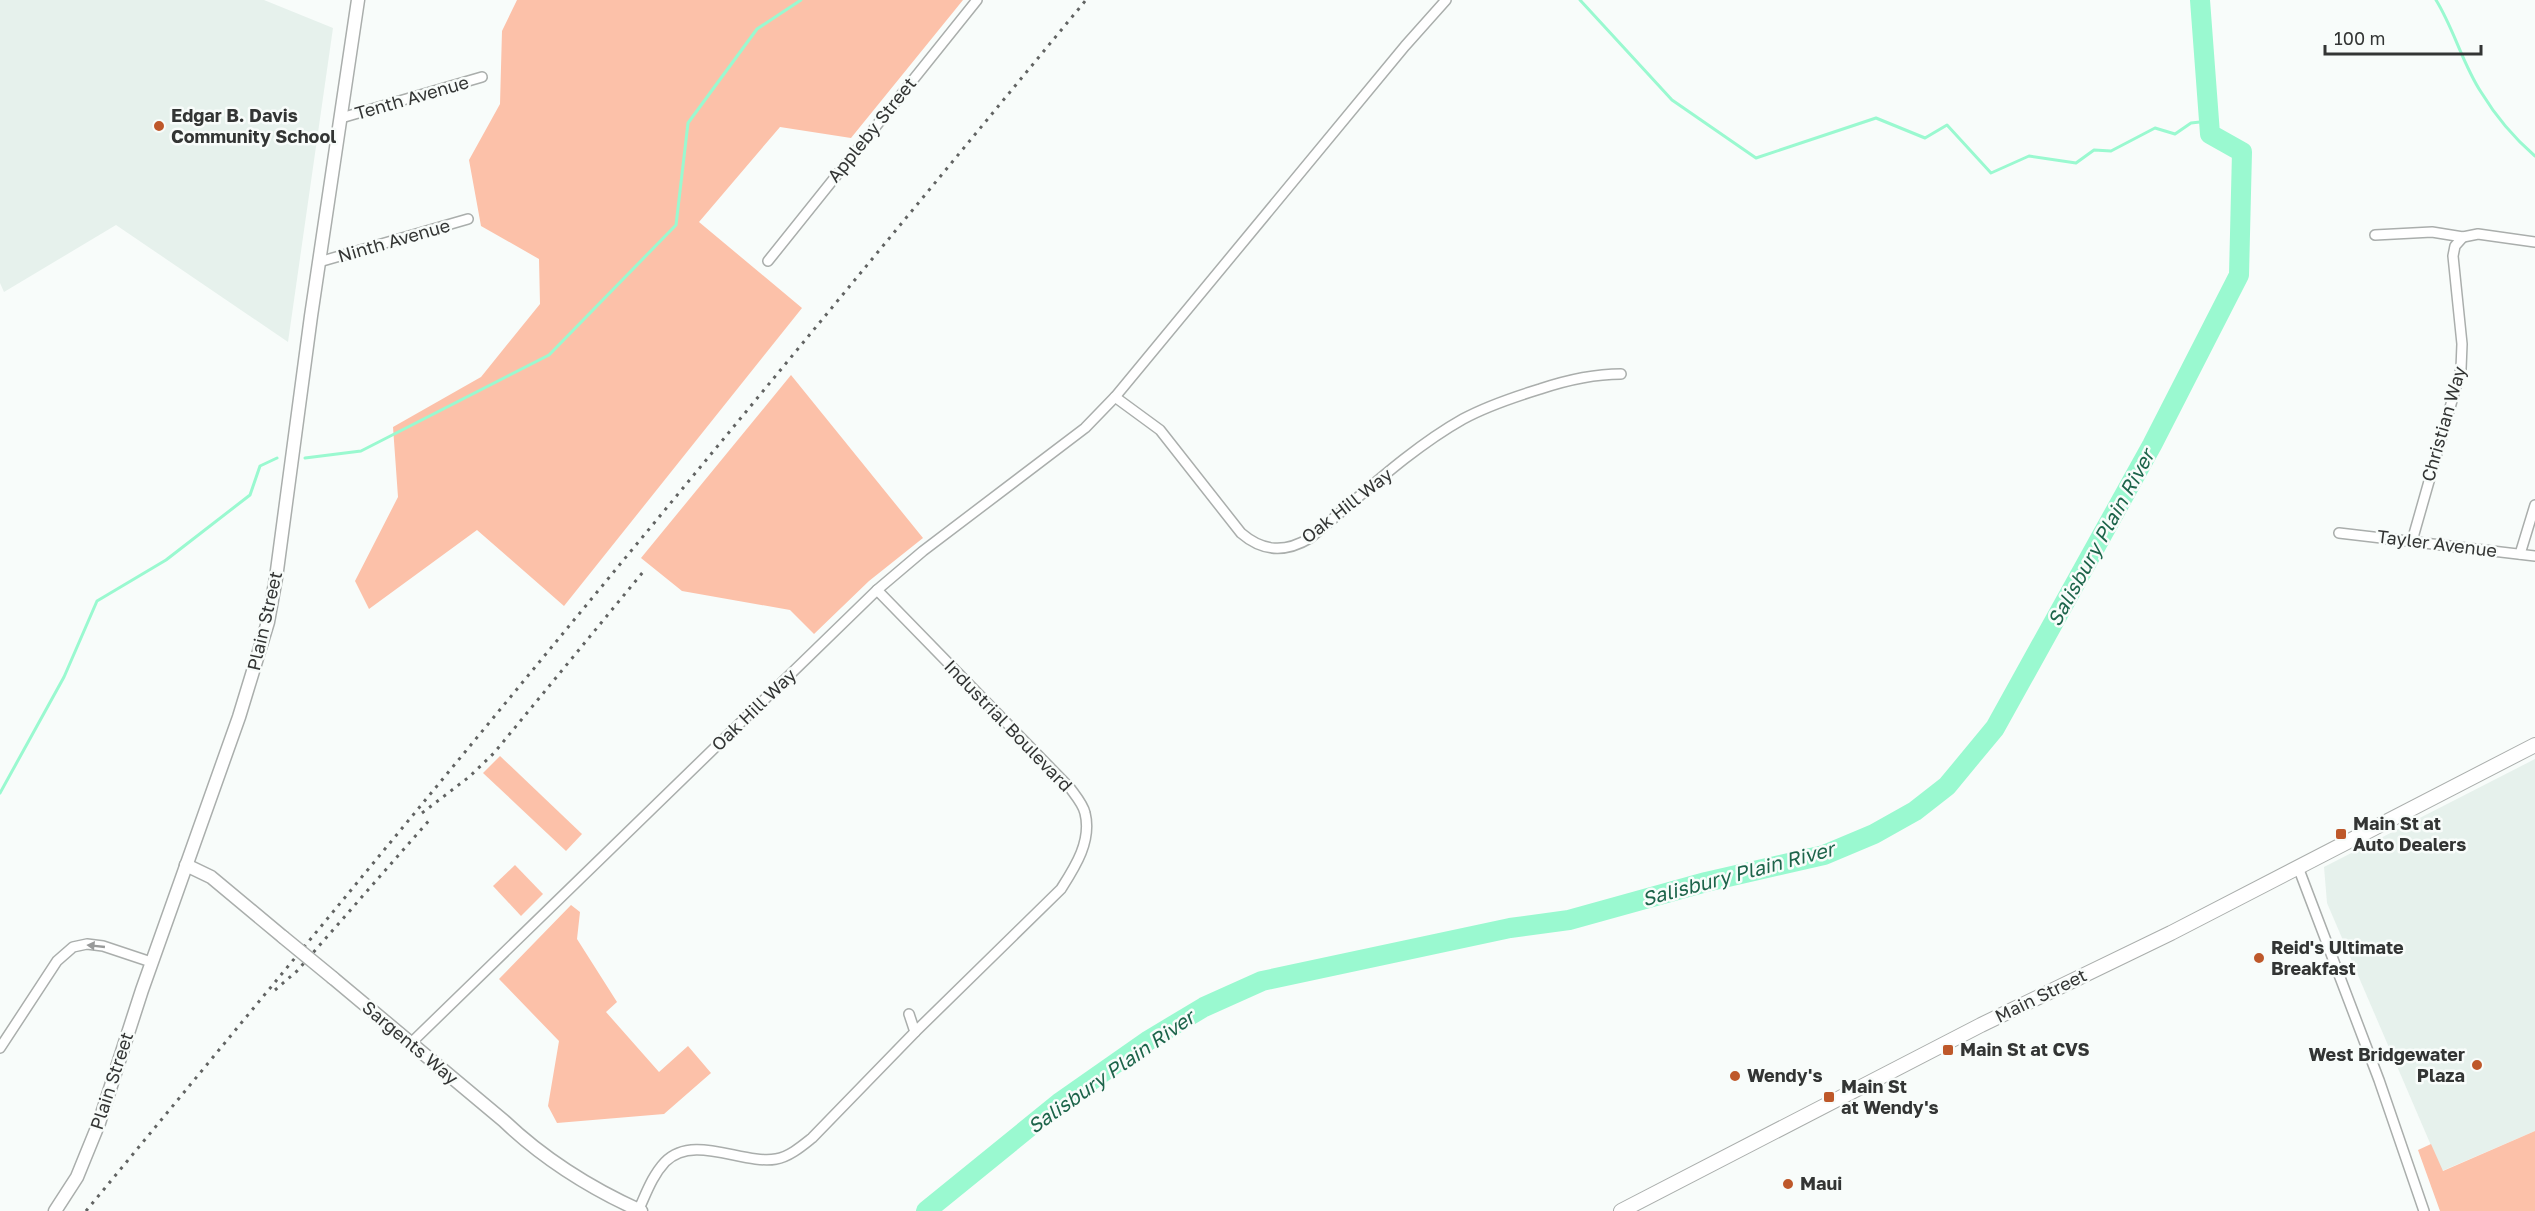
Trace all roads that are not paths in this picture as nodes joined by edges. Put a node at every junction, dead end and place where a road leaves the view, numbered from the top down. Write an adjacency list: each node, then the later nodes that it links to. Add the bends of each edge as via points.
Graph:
1 (358, 0): 5 (main road, Plain Street)
2 (977, 0): 10 (street, Appleby Street)
3 (1446, 0): 13 (street, Oak Hill Way)
4 (482, 77): 5 (street, Tenth Avenue)
5 (341, 118): 11 (main road, Plain Street)
6 (468, 219): 11 (street, Ninth Avenue)
7 (2375, 235): 8 (street, via 2432,232)
8 (2463, 237): 9 (street, via 2478,234); 16 (street, Christian Way, via 2453,256 2461,369)
9 (2535, 242)
10 (768, 261)
11 (319, 262): 21 (main road, Plain Street, via 269,617 242,709)
12 (1621, 374): 13 (street, Oak Hill Way, via 1572,379 1463,419 1421,447 1310,538 1282,549 1264,548 1240,533 1160,430)
13 (1115, 397): 19 (street, Oak Hill Way, via 1084,428)
14 (2535, 505): 17 (street)
15 (2339, 533): 16 (street, Tayler Avenue)
16 (2412, 541): 17 (street, Tayler Avenue)
17 (2520, 554): 18 (street, Tayler Avenue)
18 (2535, 556)
19 (877, 590): 25 (street, Industrial Boulevard, via 1070,788 1085,811 1087,834 1077,864 1061,889); 26 (street, Oak Hill Way)
20 (2535, 745): 22 (main road, Main Street)
21 (186, 865): 23 (main road, Plain Street); 26 (main road, Sargents Way, bridge, via 211,877)
22 (2298, 867): 30 (main road, Main Street); 31 (street)
23 (151, 962): 27 (street, one-way to 27, via 103,946 73,947 57,962); 28 (main road, Plain Street, via 94,1136 77,1177)
24 (909, 1014): 25 (street)
25 (915, 1032): 29 (street, Industrial Boulevard, via 820,1130 794,1151 779,1159 757,1161 717,1150 682,1153 667,1160 655,1175)
26 (411, 1043): 29 (main road, Sargents Way, via 530,1146 582,1182)
27 (0, 1048)
28 (55, 1211)
29 (639, 1211)
30 (1620, 1211)
31 (2424, 1211)

